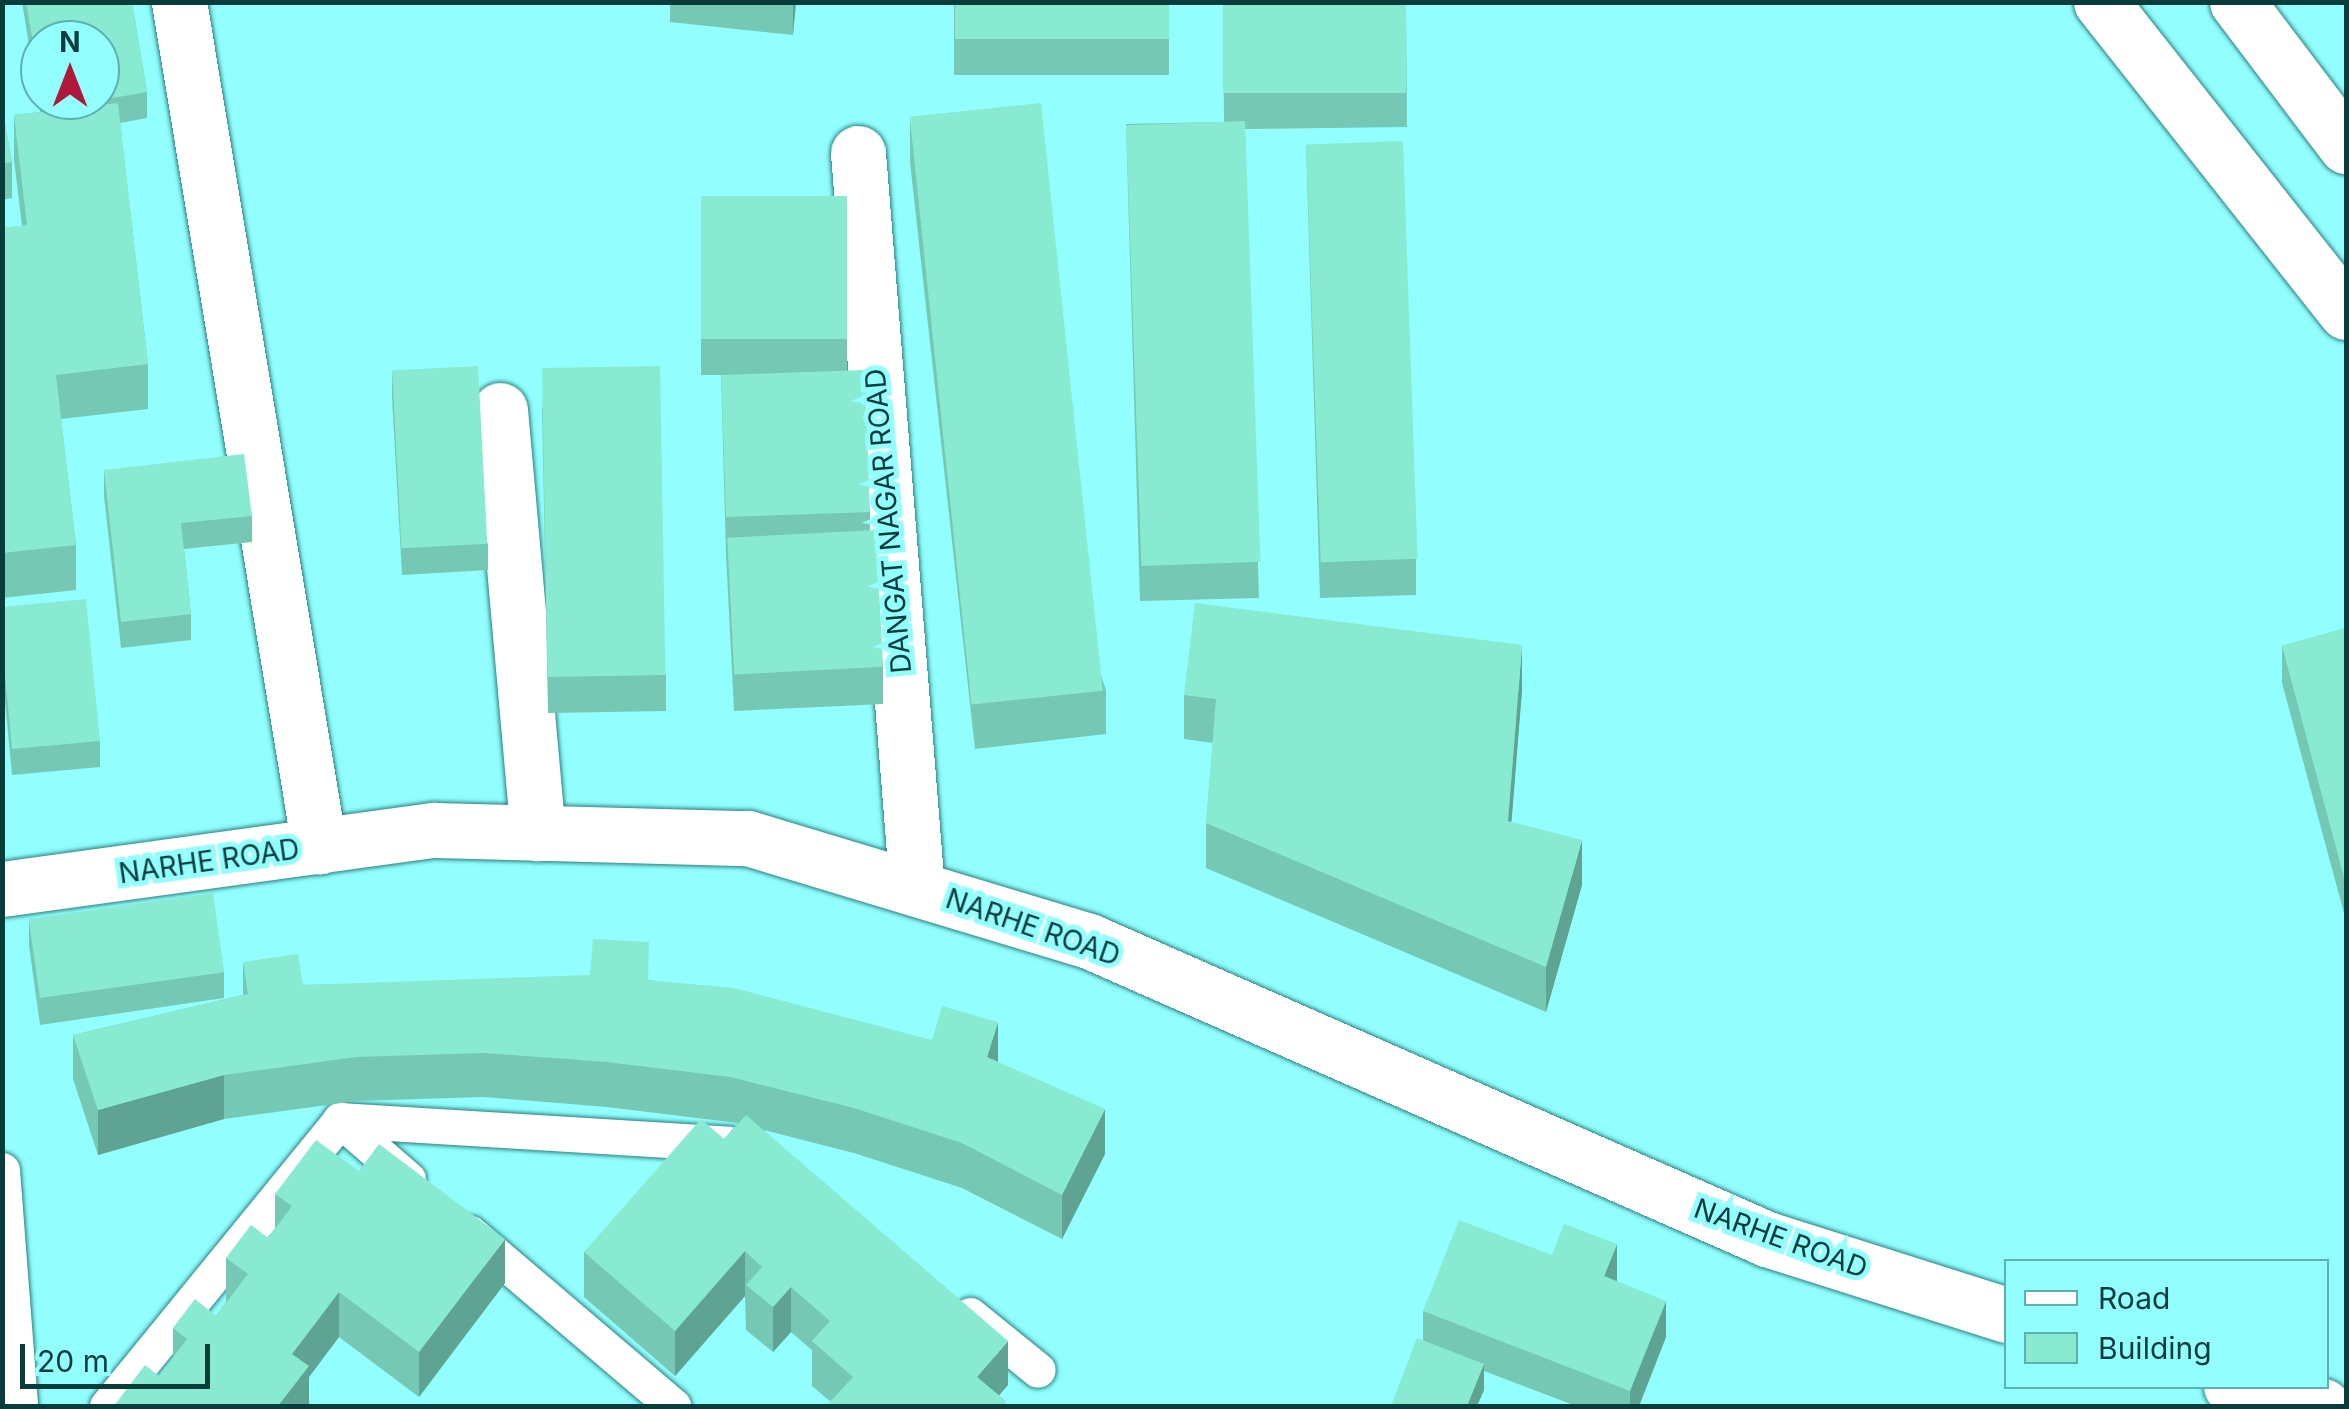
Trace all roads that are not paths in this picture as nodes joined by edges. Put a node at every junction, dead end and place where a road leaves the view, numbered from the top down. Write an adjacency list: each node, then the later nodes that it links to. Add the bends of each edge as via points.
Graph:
1 (179, 2): 9 (main road)
2 (2101, 2): 6 (main road)
3 (2237, 2): 4 (main road)
4 (2346, 146)
5 (858, 153): 11 (main road, DANGAT NAGAR ROAD)
6 (2346, 312)
7 (500, 410): 8 (main road)
8 (538, 833): 9 (main road, NARHE ROAD, via 434,830); 11 (main road, NARHE ROAD, via 748,838)
9 (318, 846): 10 (main road, NARHE ROAD)
10 (2, 889)
11 (917, 889): 16 (main road, NARHE ROAD, via 1089,942 1767,1239)
12 (340, 1120): 13 (lane); 20 (lane); 21 (lane)
13 (762, 1146)
14 (2, 1170): 19 (lane)
15 (946, 1295): 17 (lane)
16 (2004, 1314)
17 (1038, 1370)
18 (2244, 1389): 22 (main road)
19 (20, 1406)
20 (107, 1406)
21 (672, 1406)
22 (2315, 1406)

